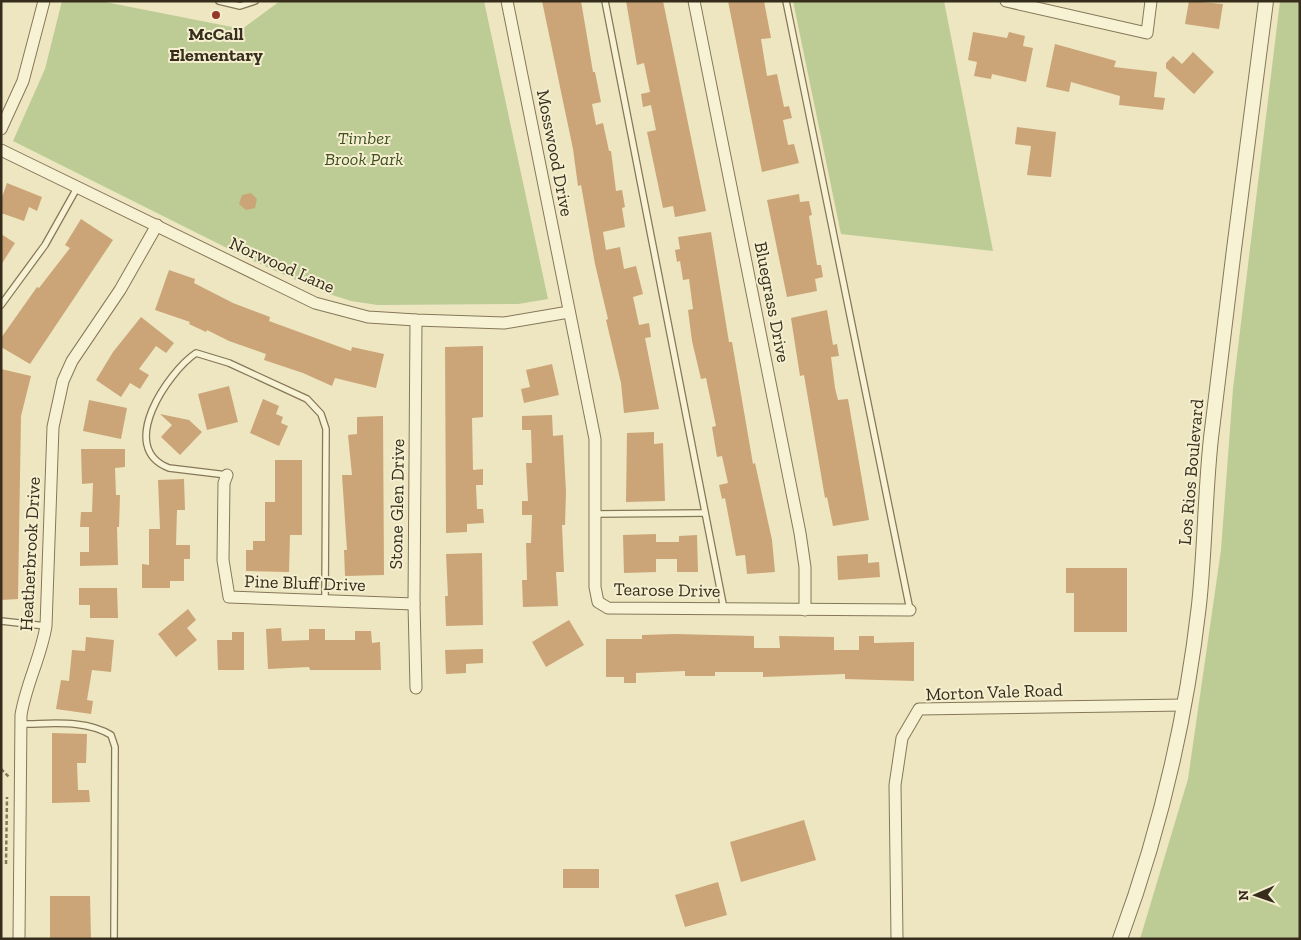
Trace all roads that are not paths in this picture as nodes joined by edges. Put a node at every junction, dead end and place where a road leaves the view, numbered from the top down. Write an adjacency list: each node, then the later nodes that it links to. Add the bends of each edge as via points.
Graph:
1 (44, 1): 11 (street, via 23,81)
2 (219, 1): 3 (lane, via 240,6)
3 (255, 1)
4 (507, 1): 16 (street, Mosswood Drive)
5 (605, 1): 19 (lane)
6 (694, 1): 24 (street, Bluegrass Drive, via 800,533)
7 (786, 1): 25 (lane)
8 (1006, 1): 9 (street, via 1147,33)
9 (1151, 1)
10 (1266, 1): 29 (street, Los Rios Boulevard, via 1211,441 1199,604)
11 (1, 128)
12 (1, 150): 13 (street, Norwood Lane)
13 (78, 187): 14 (street, Norwood Lane); 15 (lane, via 45,245)
14 (157, 225): 17 (street, Norwood Lane, via 315,303 368,317); 27 (street, Heatherbrook Drive, via 63,381 53,427)
15 (1, 305)
16 (569, 312): 17 (street, Norwood Lane, via 504,322); 20 (street, Tearose Drive, via 595,439)
17 (416, 320): 22 (street, Stone Glen Drive)
18 (227, 475): 21 (street, Pine Bluff Drive, via 224,483 223,560 229,597); 21 (lane, via 168,468 148,450 146,426 152,408 186,360 196,353 229,363 307,398 321,414 326,429)
19 (705, 513): 20 (lane); 23 (lane)
20 (595, 514): 23 (street, Tearose Drive, via 595,598 603,606)
21 (325, 601): 22 (street, Pine Bluff Drive)
22 (414, 604): 28 (street, Stone Glen Drive)
23 (724, 609): 24 (street, Tearose Drive)
24 (806, 610): 25 (street, Tearose Drive)
25 (910, 610)
26 (1, 621): 27 (lane)
27 (46, 626): 30 (street, Heatherbrook Drive, via 25,692)
28 (416, 688)
29 (1184, 705): 33 (street, Morton Vale Road, via 919,709 902,738 895,785); 34 (street, Los Rios Boulevard, via 1158,825)
30 (21, 724): 31 (street, Heatherbrook Drive); 32 (lane, via 86,725 111,735 115,747)
31 (19, 939)
32 (114, 939)
33 (897, 939)
34 (1120, 939)

